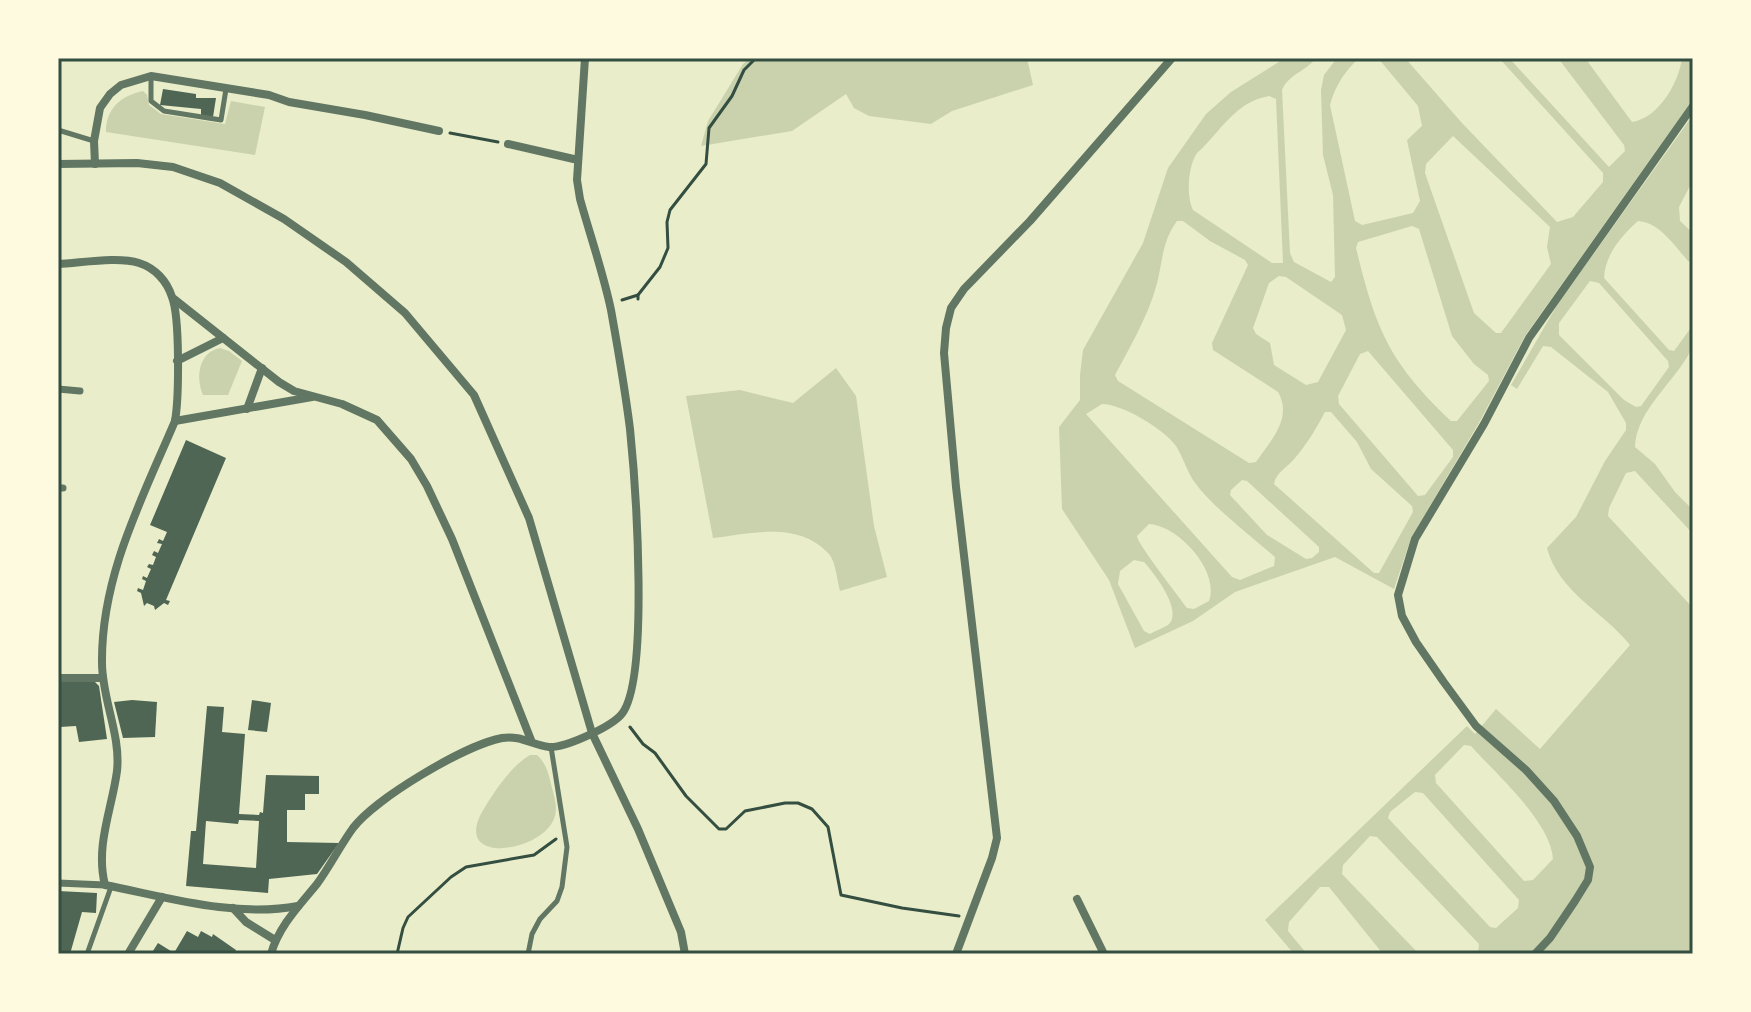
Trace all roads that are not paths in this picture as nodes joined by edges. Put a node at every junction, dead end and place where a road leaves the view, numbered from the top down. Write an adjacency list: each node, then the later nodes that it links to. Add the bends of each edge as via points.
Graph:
1 (585, 58): 10 (street)
2 (1172, 58): 40 (street, via 964,289 948,318 944,353 954,472 997,838)
3 (151, 76): 4 (street); 4 (lane, via 151,101 157,107 221,120); 8 (street, via 110,94 100,108)
4 (227, 88): 7 (street)
5 (1693, 106): 42 (street, via 1529,338 1415,539 1398,595 1402,616 1443,681 1476,726 1554,801 1590,867 1575,901)
6 (58, 130): 8 (lane)
7 (439, 131)
8 (94, 141): 12 (street)
9 (508, 144): 10 (street)
10 (578, 160): 25 (street, via 580,199 620,359 636,532 635,680 622,715)
11 (58, 164): 12 (street)
12 (95, 164): 25 (street, via 173,167 220,183 346,262 430,340 474,395 529,518)
13 (58, 264): 14 (street, via 138,263 165,280)
14 (174, 299): 15 (street); 16 (street)
15 (223, 338): 16 (street); 17 (street)
16 (177, 361): 22 (street)
17 (262, 368): 20 (street, via 294,391); 21 (street)
18 (58, 389): 19 (street)
19 (80, 391)
20 (313, 397): 21 (street); 26 (street, via 377,420 411,459 452,539)
21 (247, 409): 22 (street)
22 (175, 421): 24 (street, via 109,590)
23 (58, 678): 24 (street)
24 (103, 678): 29 (street, via 117,769 103,838 102,873)
25 (592, 733): 27 (street); 39 (street, via 638,829)
26 (531, 740): 27 (street); 32 (street, via 500,738 485,744 375,804)
27 (551, 747): 38 (lane, via 566,836 562,887 532,934)
28 (58, 883): 29 (street)
29 (108, 885): 30 (street); 35 (lane)
30 (162, 897): 33 (street); 36 (street)
31 (1077, 899): 41 (street)
32 (299, 905): 33 (street); 34 (street)
33 (233, 908): 34 (street)
34 (275, 940): 37 (street)
35 (87, 954)
36 (128, 954)
37 (271, 954)
38 (528, 954)
39 (685, 954)
40 (956, 954)
41 (1104, 954)
42 (1535, 954)

